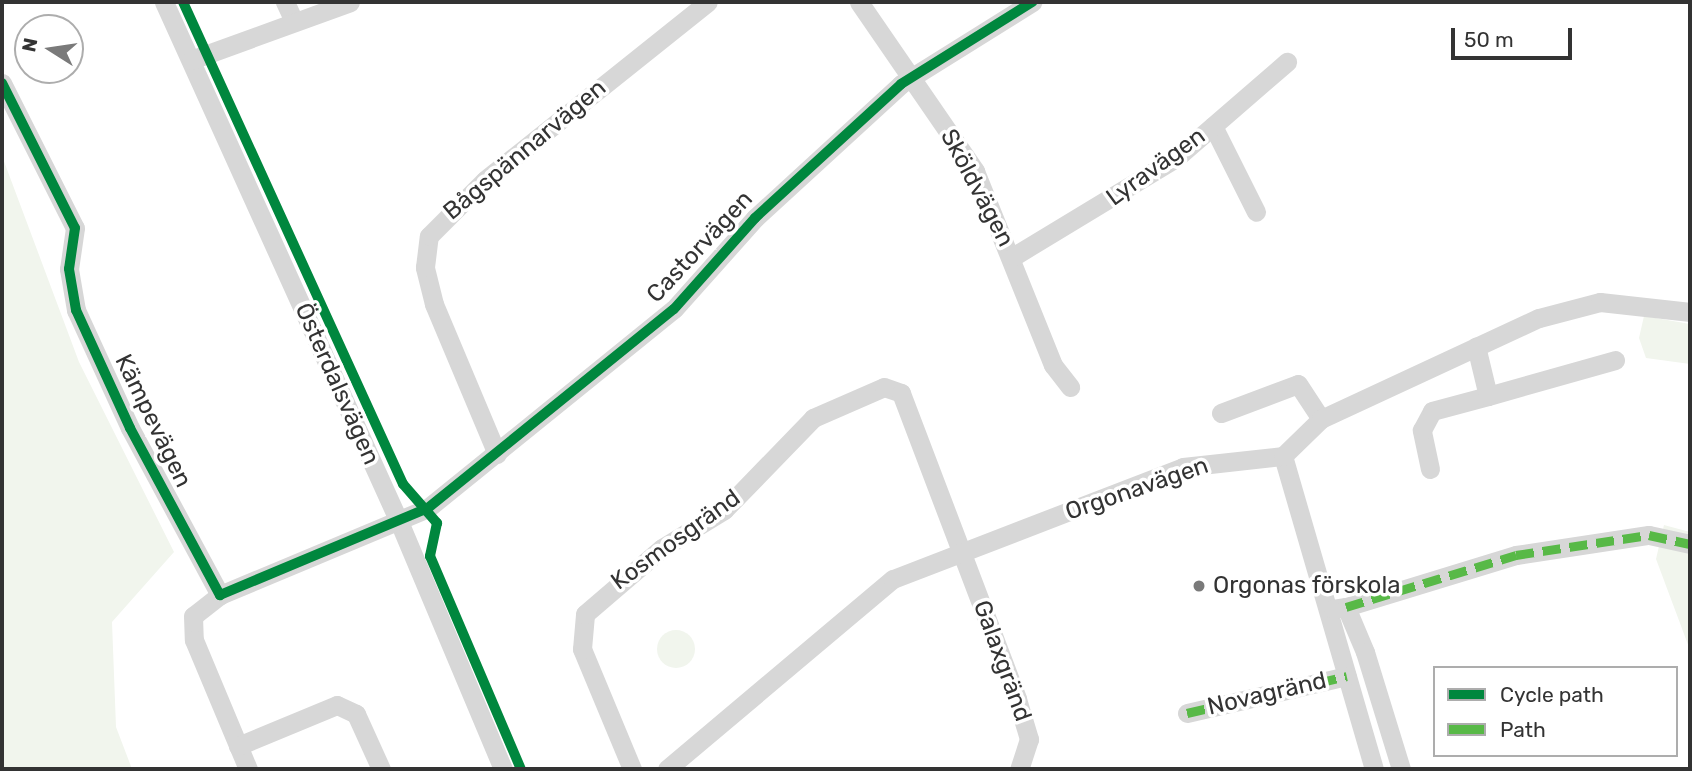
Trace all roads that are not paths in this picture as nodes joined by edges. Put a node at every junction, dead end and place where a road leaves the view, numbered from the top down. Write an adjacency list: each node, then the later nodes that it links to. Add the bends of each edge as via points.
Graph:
1 (164, 2): 8 (street, Österdalsvägen)
2 (285, 2): 7 (street)
3 (350, 2): 7 (street)
4 (708, 2): 22 (street, Bågspännarvägen, via 485,180 429,236 425,267 434,304)
5 (859, 2): 10 (street, Sköldvägen)
6 (1032, 2): 10 (street, Castorvägen)
7 (294, 20): 8 (street)
8 (191, 60): 25 (street, Österdalsvägen)
9 (1287, 62): 12 (street, Lyravägen)
10 (914, 77): 14 (street, Sköldvägen, via 975,171); 22 (street, Castorvägen, via 755,218 674,309)
11 (2, 83): 28 (street, Kämpevägen, via 75,228 69,269 76,310 130,428)
12 (1213, 126): 13 (street); 14 (street, Lyravägen, via 1123,194)
13 (1256, 212)
14 (1014, 256): 18 (street, Sköldvägen, via 1053,365)
15 (1690, 312): 16 (street, via 1601,302 1539,318)
16 (1476, 346): 19 (street); 21 (street)
17 (1615, 360): 19 (street)
18 (1070, 387)
19 (1488, 396): 24 (street, via 1432,411 1422,430)
20 (1221, 413): 21 (street, via 1298,384)
21 (1321, 419): 23 (street)
22 (497, 454): 25 (street, Castorvägen)
23 (1283, 456): 27 (street, Orgonavägen, via 1184,467); 29 (street)
24 (1430, 469)
25 (400, 524): 28 (street); 35 (street, Österdalsvägen)
26 (1690, 544): 29 (street, via 1649,535 1516,555)
27 (961, 553): 36 (street, Kosmosgränd, via 901,393 884,387 813,418 723,510 662,548 586,614 582,649); 37 (street, Orgonavägen, via 866,595 711,738); 38 (street, Galaxgränd, via 1029,739)
28 (220, 595): 32 (street, via 193,616 194,640)
29 (1337, 608): 30 (street); 40 (street)
30 (1347, 676): 31 (street, Novagränd); 39 (street)
31 (1187, 713)
32 (238, 747): 33 (street); 34 (street, via 337,705 356,714)
33 (248, 769)
34 (381, 769)
35 (503, 769)
36 (632, 769)
37 (667, 769)
38 (1019, 769)
39 (1374, 769)
40 (1401, 769)

